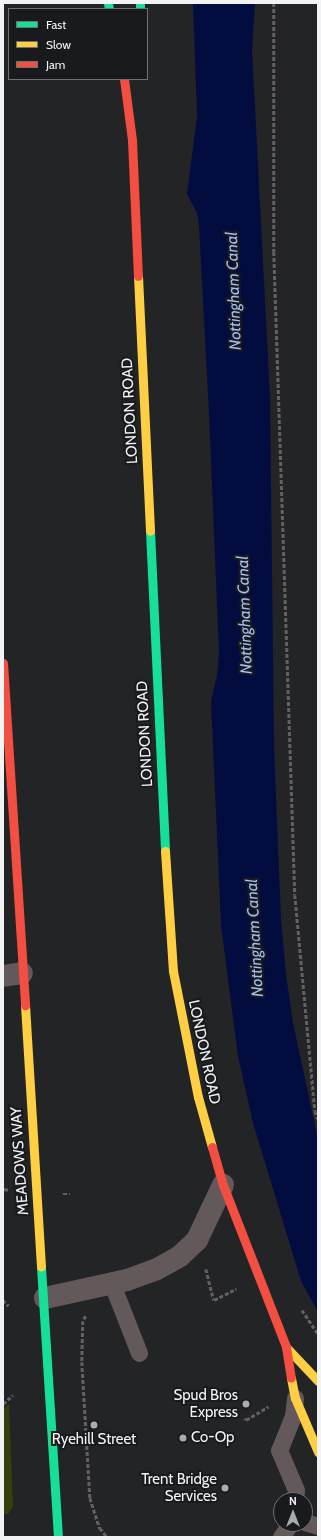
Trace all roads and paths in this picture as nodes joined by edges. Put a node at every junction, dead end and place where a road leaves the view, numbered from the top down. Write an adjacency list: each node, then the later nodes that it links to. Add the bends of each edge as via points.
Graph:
1 (274, 3): 7 (path, via 274,252 294,895 315,1111)
2 (124, 80): 4 (main road, LONDON ROAD)
3 (132, 80): 4 (main road, LONDON ROAD)
4 (129, 103): 8 (main road, LONDON ROAD, via 162,804 173,971 198,1097)
5 (3, 663): 6 (main road, MEADOWS WAY)
6 (12, 974): 10 (main road, MEADOWS WAY)
7 (318, 1119)
8 (223, 1185): 9 (street, via 197,1240 180,1256); 15 (main road, LONDON ROAD)
9 (115, 1291): 10 (street); 16 (lane); 26 (path, via 89,1311 83,1321 82,1362 90,1498 100,1528)
10 (45, 1298): 25 (main road, MEADOWS WAY)
11 (3, 1300): 13 (path)
12 (299, 1302): 14 (path)
13 (9, 1306)
14 (318, 1334)
15 (286, 1347): 17 (main road, LONDON ROAD); 19 (main road, LONDON ROAD)
16 (139, 1353)
17 (318, 1381)
18 (13, 1395): 20 (path)
19 (294, 1398): 23 (main road, LONDON ROAD); 24 (lane, via 293,1416 279,1450)
20 (3, 1404)
21 (268, 1408): 22 (path, via 246,1420)
22 (245, 1418)
23 (318, 1452)
24 (296, 1492)
25 (58, 1537)
26 (107, 1537)

